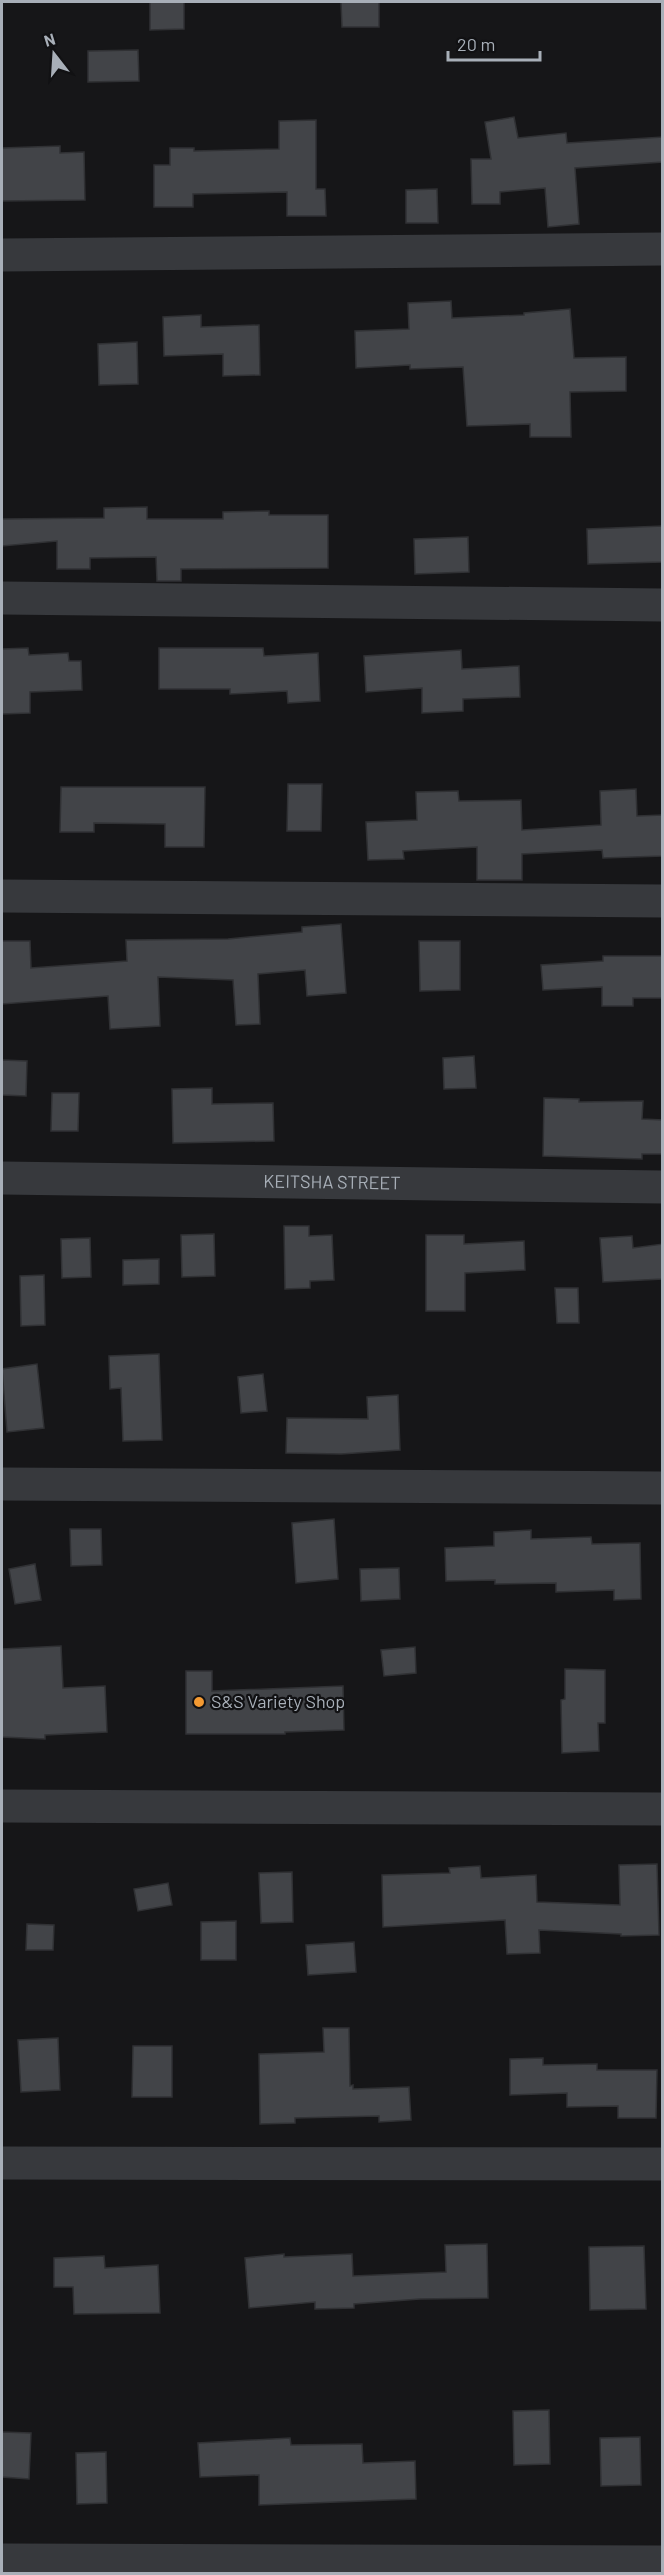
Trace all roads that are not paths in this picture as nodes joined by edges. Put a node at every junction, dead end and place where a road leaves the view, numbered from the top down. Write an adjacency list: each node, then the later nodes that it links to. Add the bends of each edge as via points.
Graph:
1 (663, 249): 2 (street)
2 (2, 255)
3 (2, 598): 4 (street)
4 (663, 605)
5 (2, 896): 6 (street)
6 (663, 900)
7 (2, 1178): 8 (street, KEITSHA STREET)
8 (663, 1187)
9 (2, 1484): 10 (street)
10 (663, 1488)
11 (2, 1806): 12 (street)
12 (663, 1809)
13 (2, 2163): 14 (street)
14 (663, 2164)
15 (2, 2560): 16 (street)
16 (663, 2562)

